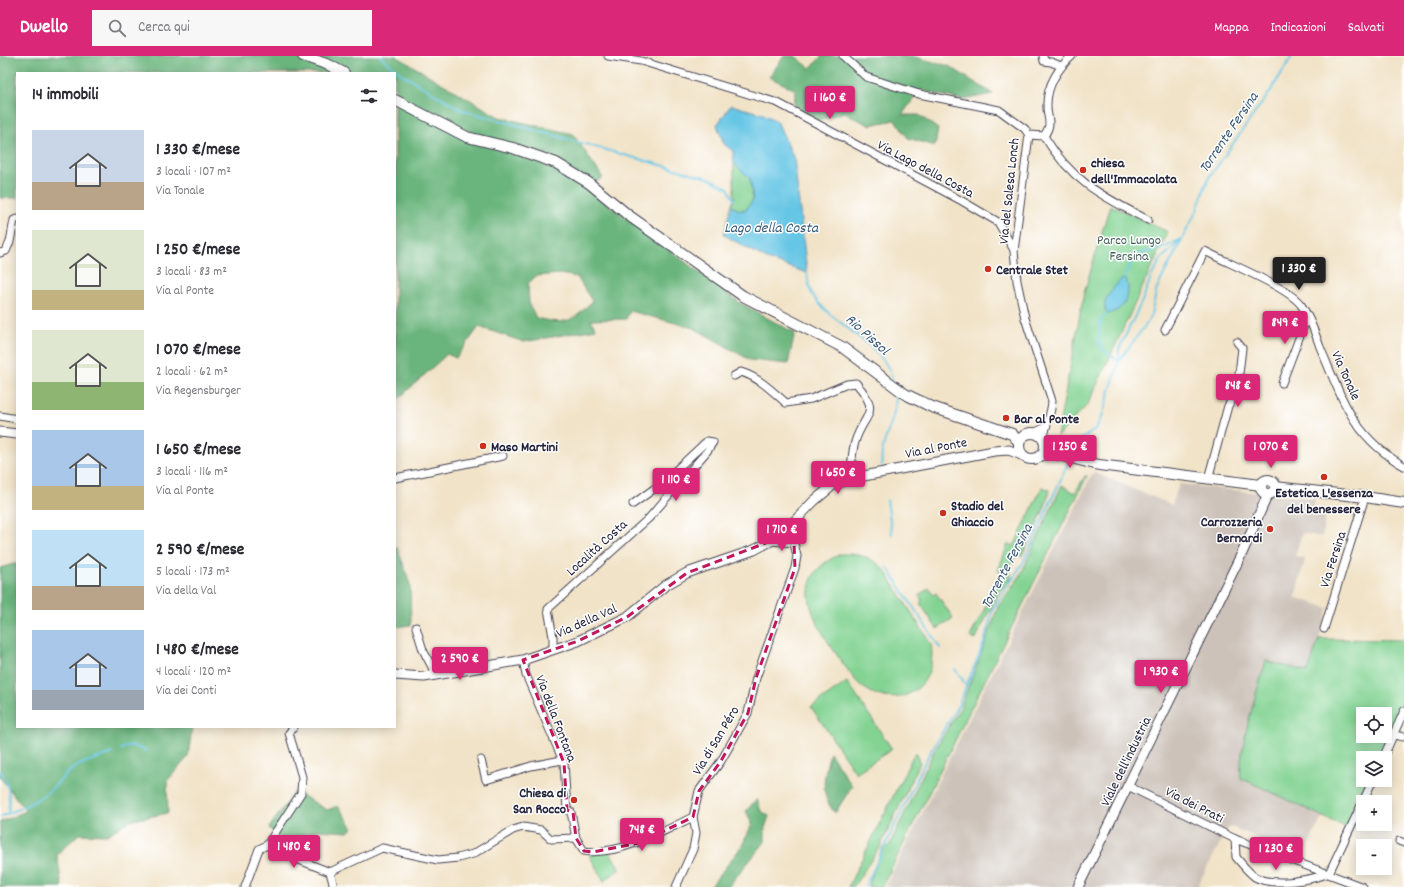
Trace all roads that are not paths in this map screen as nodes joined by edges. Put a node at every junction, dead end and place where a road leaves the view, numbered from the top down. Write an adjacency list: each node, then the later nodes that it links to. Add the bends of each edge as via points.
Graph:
1 (303, 56): 7 (main road)
2 (319, 56): 7 (street)
3 (608, 56): 15 (street, Via Lago della Costa, via 641,61 778,103 998,222)
4 (843, 56): 11 (street, Via del Salesa Lonch, via 866,77 919,94 999,110 1025,129)
5 (1043, 56): 8 (street, via 1044,62)
6 (1072, 56): 8 (street)
7 (329, 65): 9 (main road)
8 (1061, 66): 12 (street, via 1051,85 1046,104 1050,121 1049,129)
9 (342, 72)
10 (396, 101): 25 (main road, Via al Ponte, via 467,137 513,148 556,163 589,183 628,215 743,296 842,347 905,394 932,407)
11 (1029, 135): 12 (street); 15 (street, Via del Salesa Lonch)
12 (1044, 136): 14 (street, via 1077,178 1098,194)
13 (16, 219): 16 (street, via 6,252)
14 (1148, 220)
15 (1014, 250): 24 (street, Via del Salesa Lonch, via 1025,318 1052,401 1051,415)
16 (0, 254)
17 (1309, 320): 18 (street, Via Tonale, via 1300,304 1293,299 1205,251); 21 (street, via 1304,325); 34 (street, Via Tonale, via 1354,420 1376,447)
18 (1165, 330)
19 (1237, 342): 37 (street, via 1242,348 1237,391 1228,406)
20 (734, 376): 36 (street, via 741,372 754,376 786,403 811,399 847,384 856,383 863,390 870,407 856,439 852,470)
21 (1282, 383)
22 (0, 416): 23 (street)
23 (16, 419)
24 (1046, 427): 27 (street); 30 (street, Via del Salesa Lonch)
25 (1001, 430): 27 (main road, Via al Ponte); 29 (main road, Via al Ponte, via 1015,435)
26 (0, 432): 28 (street)
27 (1031, 433): 29 (main road); 30 (main road, via 1040,435)
28 (16, 434)
29 (1019, 443): 31 (street, Via al Ponte); 33 (main road)
30 (1047, 447): 33 (main road, via 1034,459); 37 (main road, via 1094,464)
31 (1009, 450): 33 (street, Via al Ponte); 36 (street, Via al Ponte, via 949,458)
32 (503, 456): 35 (street)
33 (1024, 456)
34 (1404, 466)
35 (396, 478)
36 (848, 479): 44 (street, Via al Ponte, via 832,486)
37 (1208, 479): 38 (main road)
38 (1261, 485): 39 (main road, via 1268,480); 40 (main road, via 1262,492)
39 (1276, 487): 40 (main road, via 1274,492); 41 (main road)
40 (1268, 494): 61 (street, Viale dell'industria)
41 (1366, 497): 42 (main road); 49 (street, Via Fersina)
42 (1404, 503)
43 (633, 504): 50 (street, Località Costa, via 662,483 707,441 713,442 649,518 548,609 554,637)
44 (801, 515): 45 (street, Via al Ponte); 46 (street, Via di San Péro)
45 (785, 531): 46 (street); 47 (street, Via al Ponte)
46 (795, 540): 47 (street); 63 (street, Via di San Péro, via 795,568 756,678 748,713 721,761 699,791)
47 (771, 542): 50 (street, Via della Val, via 687,573 666,585 627,617)
48 (416, 627): 53 (street, via 423,650)
49 (1324, 629)
50 (553, 650): 51 (street, Via della Val)
51 (523, 660): 53 (street, Via della Val); 60 (street, Via della Fontana, via 526,675)
52 (396, 675): 53 (street, Via della Val)
53 (436, 675)
54 (1404, 711): 56 (street)
55 (293, 728): 66 (street, via 289,733 302,777 301,793)
56 (1394, 735): 57 (street); 58 (street)
57 (1404, 737)
58 (1386, 751)
59 (481, 760): 60 (street, via 486,780 531,766)
60 (562, 760): 64 (street, Via della Fontana, via 567,810 573,816)
61 (1128, 786): 65 (street, Via dei Prati); 72 (street, Viale dell'industria)
62 (1370, 787): 68 (street)
63 (692, 817): 64 (street, Via della Fontana, via 639,843 593,852 584,851); 71 (street, via 696,833 693,849)
64 (576, 838): 67 (street, via 551,839 541,830 523,826 473,854 458,858 438,860 382,848)
65 (1235, 839): 68 (street, Via dei Prati); 68 (street, via 1236,857 1256,877 1293,881 1314,879)
66 (267, 845): 67 (street); 69 (street, via 259,850)
67 (330, 872): 70 (street)
68 (1329, 873): 73 (street, Via dei Prati)
69 (245, 887)
70 (334, 887)
71 (676, 887)
72 (1078, 887)
73 (1363, 887)

